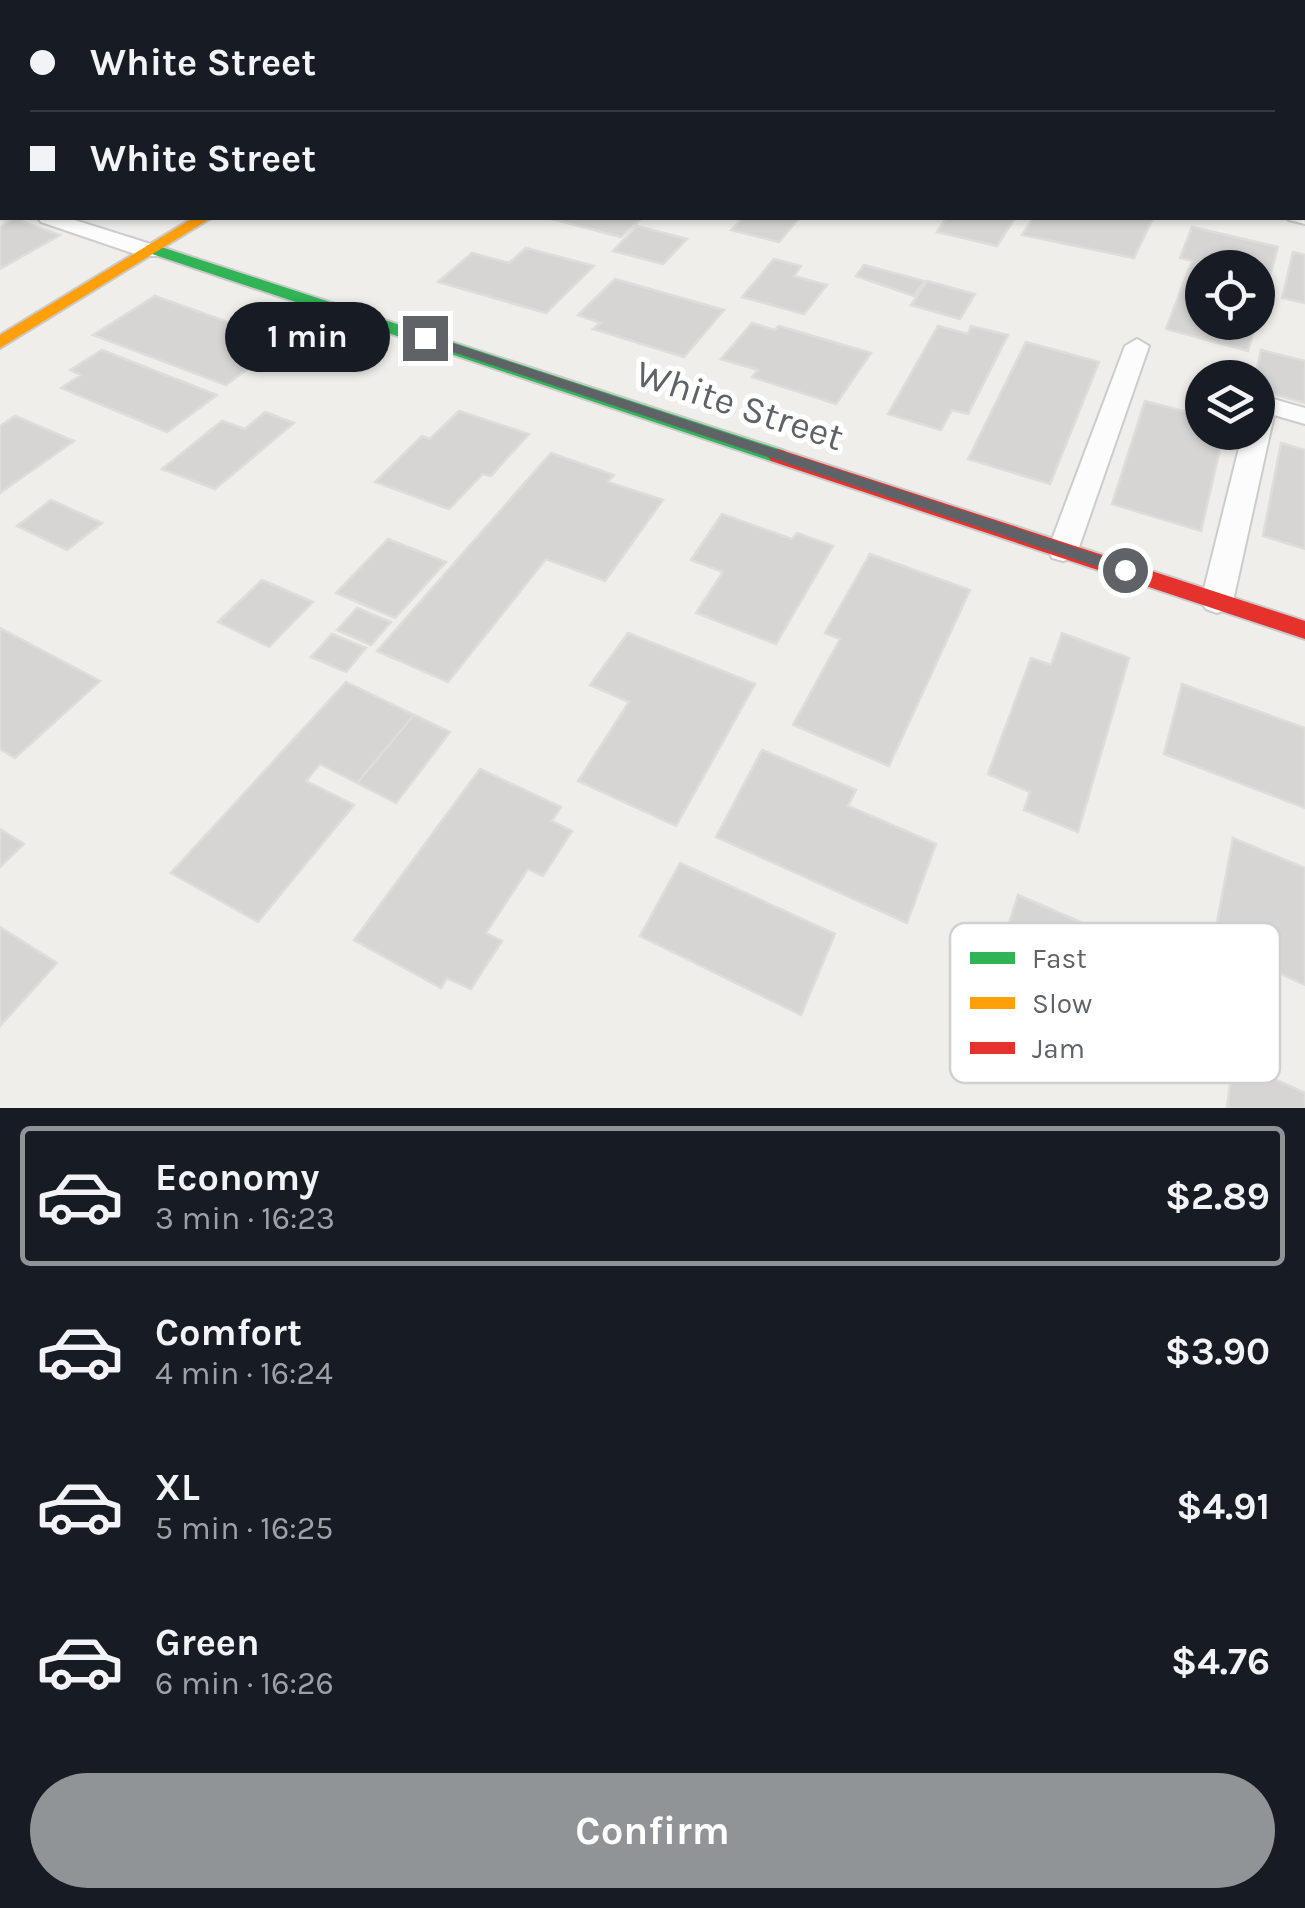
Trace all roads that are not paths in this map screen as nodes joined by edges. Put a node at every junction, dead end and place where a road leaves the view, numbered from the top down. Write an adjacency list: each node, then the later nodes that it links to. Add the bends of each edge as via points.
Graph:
1 (54, 220): 3 (lane)
2 (200, 220): 3 (main road)
3 (151, 250): 4 (main road); 9 (main road, White Street)
4 (0, 342)
5 (1137, 346): 9 (lane)
6 (1275, 407): 7 (lane)
7 (1305, 416)
8 (1252, 450): 10 (lane)
9 (1063, 550): 10 (main road, White Street)
10 (1217, 601): 11 (main road, White Street)
11 (1305, 630)

